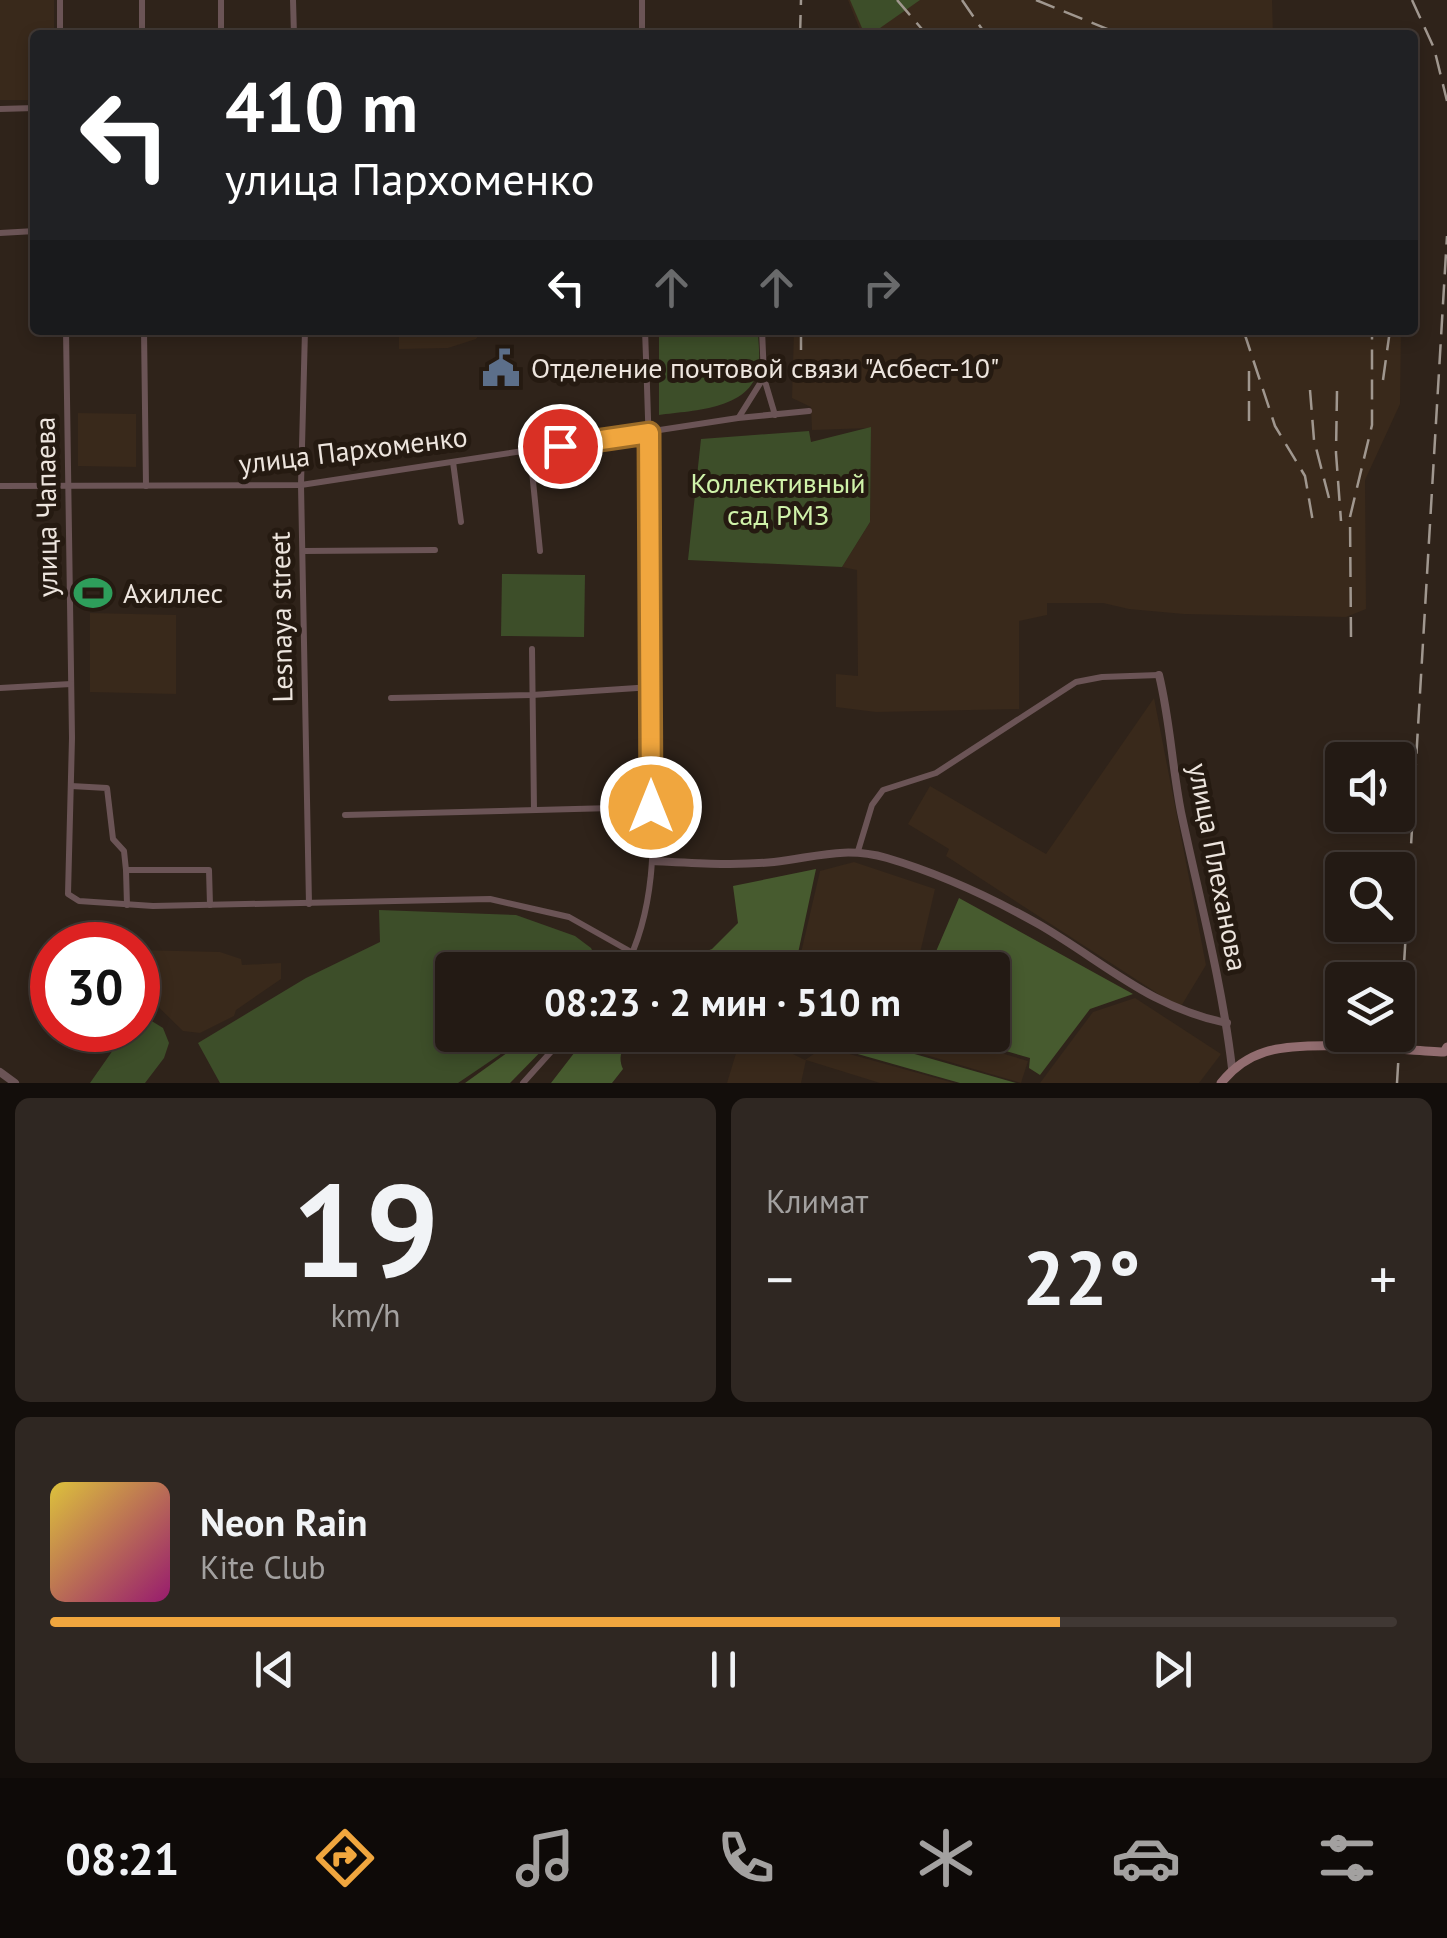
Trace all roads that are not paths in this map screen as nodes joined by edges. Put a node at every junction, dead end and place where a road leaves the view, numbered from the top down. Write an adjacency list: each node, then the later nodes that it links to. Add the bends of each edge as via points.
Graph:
1 (60, 0): 6 (street)
2 (142, 0): 7 (street)
3 (221, 0): 8 (street)
4 (292, 0): 9 (street)
5 (642, 0): 10 (street)
6 (60, 30)
7 (142, 30)
8 (221, 30)
9 (294, 30)
10 (642, 30)
11 (0, 108): 12 (street)
12 (30, 108)
13 (30, 232): 14 (street)
14 (0, 233)
15 (66, 335): 29 (street, улица Чапаева)
16 (144, 335): 30 (street)
17 (305, 335): 27 (street, Lesnaya street)
18 (646, 335): 24 (street)
19 (762, 335): 20 (street)
20 (764, 377): 22 (street); 23 (street)
21 (809, 410): 22 (street, улица Пархоменко)
22 (775, 415): 23 (street, улица Пархоменко)
23 (738, 418): 24 (street, улица Пархоменко)
24 (649, 433): 25 (street, улица Пархоменко); 38 (street)
25 (530, 450): 26 (street, улица Пархоменко); 34 (street)
26 (453, 462): 27 (street, улица Пархоменко); 31 (street)
27 (301, 485): 30 (street, улица Пархоменко); 33 (street, Lesnaya street)
28 (0, 486): 29 (street, улица Пархоменко)
29 (68, 486): 30 (street, улица Пархоменко); 37 (street, улица Чапаева)
30 (146, 486)
31 (461, 522)
32 (435, 550): 33 (street)
33 (303, 551): 50 (street, Lesnaya street)
34 (540, 551)
35 (532, 649): 40 (street)
36 (1159, 675): 46 (street, via 1076,682 936,773 882,790); 54 (street, улица Плеханова)
37 (71, 684): 39 (street); 42 (street, улица Чапаева)
38 (652, 687): 40 (street); 43 (street)
39 (0, 688)
40 (532, 695): 41 (street); 44 (street)
41 (390, 698)
42 (71, 786): 48 (street, via 107,788 113,839 124,850); 49 (street, улица Чапаева, via 68,894 79,902)
43 (651, 807): 44 (street); 47 (street)
44 (534, 810): 45 (street)
45 (345, 815)
46 (858, 850): 47 (street, via 774,862); 54 (street, via 974,893 1039,925 1159,1001)
47 (653, 861): 53 (street)
48 (126, 870): 49 (street); 51 (street, via 209,870)
49 (127, 904): 51 (street)
50 (309, 904): 51 (street); 52 (street, via 490,899 569,917)
51 (210, 906)
52 (632, 952)
53 (634, 952)
54 (1227, 1023): 57 (street, улица Плеханова)
55 (1446, 1051): 57 (main road, via 1279,1048)
56 (551, 1052): 60 (street)
57 (1232, 1068): 61 (main road)
58 (0, 1072): 59 (street)
59 (15, 1083)
60 (523, 1083)
61 (1221, 1083)

